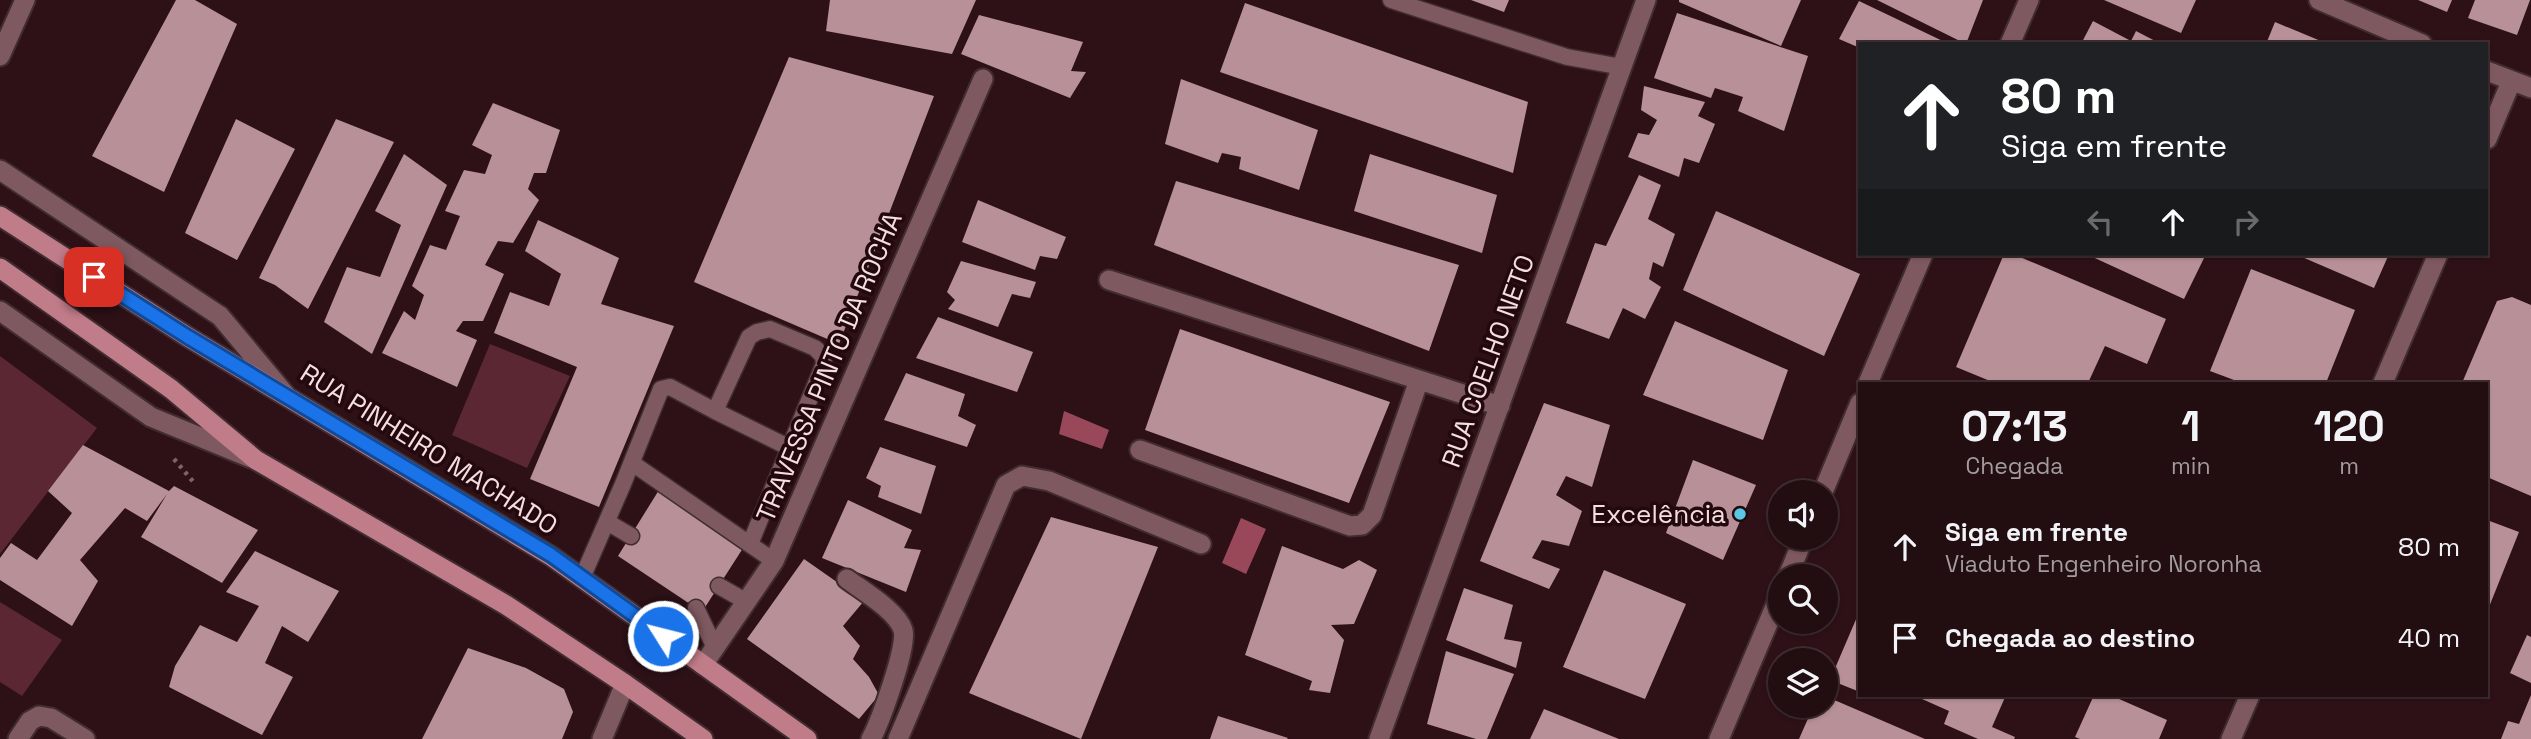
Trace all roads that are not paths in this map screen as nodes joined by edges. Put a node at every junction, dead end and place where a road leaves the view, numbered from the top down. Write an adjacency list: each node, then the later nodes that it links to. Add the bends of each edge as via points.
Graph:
1 (25, 0): 8 (street)
2 (1391, 0): 9 (lane, via 1567,57)
3 (1646, 0): 9 (street, RUA COELHO NETO)
4 (2029, 0): 6 (street)
5 (2319, 0): 7 (street)
6 (2011, 42)
7 (2417, 42)
8 (0, 56)
9 (1622, 67): 26 (street, RUA COELHO NETO)
10 (2488, 71): 12 (street)
11 (983, 79): 38 (street, TRAVESSA PINTO DA ROCHA)
12 (2511, 82): 13 (street); 14 (street)
13 (2531, 88)
14 (2488, 137)
15 (0, 170): 25 (street, RUA PINHEIRO MACHADO, via 220,316)
16 (0, 216): 25 (main road)
17 (1922, 256): 23 (street)
18 (2437, 256): 24 (street)
19 (0, 268): 31 (main road, via 172,389)
20 (1110, 280): 22 (street)
21 (0, 311): 31 (street, via 151,417)
22 (1419, 380): 26 (street); 30 (street, via 1372,515 1362,524 1350,526)
23 (1868, 382)
24 (2383, 382)
25 (288, 397): 39 (main road, RUA PINHEIRO MACHADO, via 551,555)
26 (1500, 406): 56 (street, RUA COELHO NETO)
27 (1858, 407): 33 (street)
28 (715, 411): 29 (lane); 29 (lane, via 749,337 770,329 815,348 824,365); 32 (lane, via 670,387 661,389)
29 (790, 448): 36 (lane)
30 (1140, 450)
31 (256, 460): 47 (main road, via 506,605)
32 (632, 463): 34 (lane); 36 (lane)
33 (1828, 480)
34 (607, 522): 35 (lane); 39 (lane)
35 (631, 536)
36 (750, 544): 38 (lane)
37 (1201, 544): 55 (street, via 1049,481 1022,476 1006,485)
38 (774, 561): 42 (street, TRAVESSA PINTO DA ROCHA)
39 (582, 579): 46 (main road, RUA PINHEIRO MACHADO)
40 (847, 579): 54 (street, via 893,614 904,631 901,653)
41 (719, 586): 42 (lane)
42 (747, 601): 45 (street, TRAVESSA PINTO DA ROCHA)
43 (696, 608): 45 (lane)
44 (1768, 623): 57 (street)
45 (715, 649): 46 (street, TRAVESSA PINTO DA ROCHA)
46 (703, 666): 53 (main road, RUA PINHEIRO MACHADO)
47 (625, 684): 51 (street); 52 (main road)
48 (2249, 697): 58 (street)
49 (18, 739): 50 (street, via 39,716 51,718)
50 (85, 739)
51 (602, 739)
52 (703, 739)
53 (807, 739)
54 (871, 739)
55 (898, 739)
56 (1379, 739)
57 (1719, 739)
58 (2231, 739)

